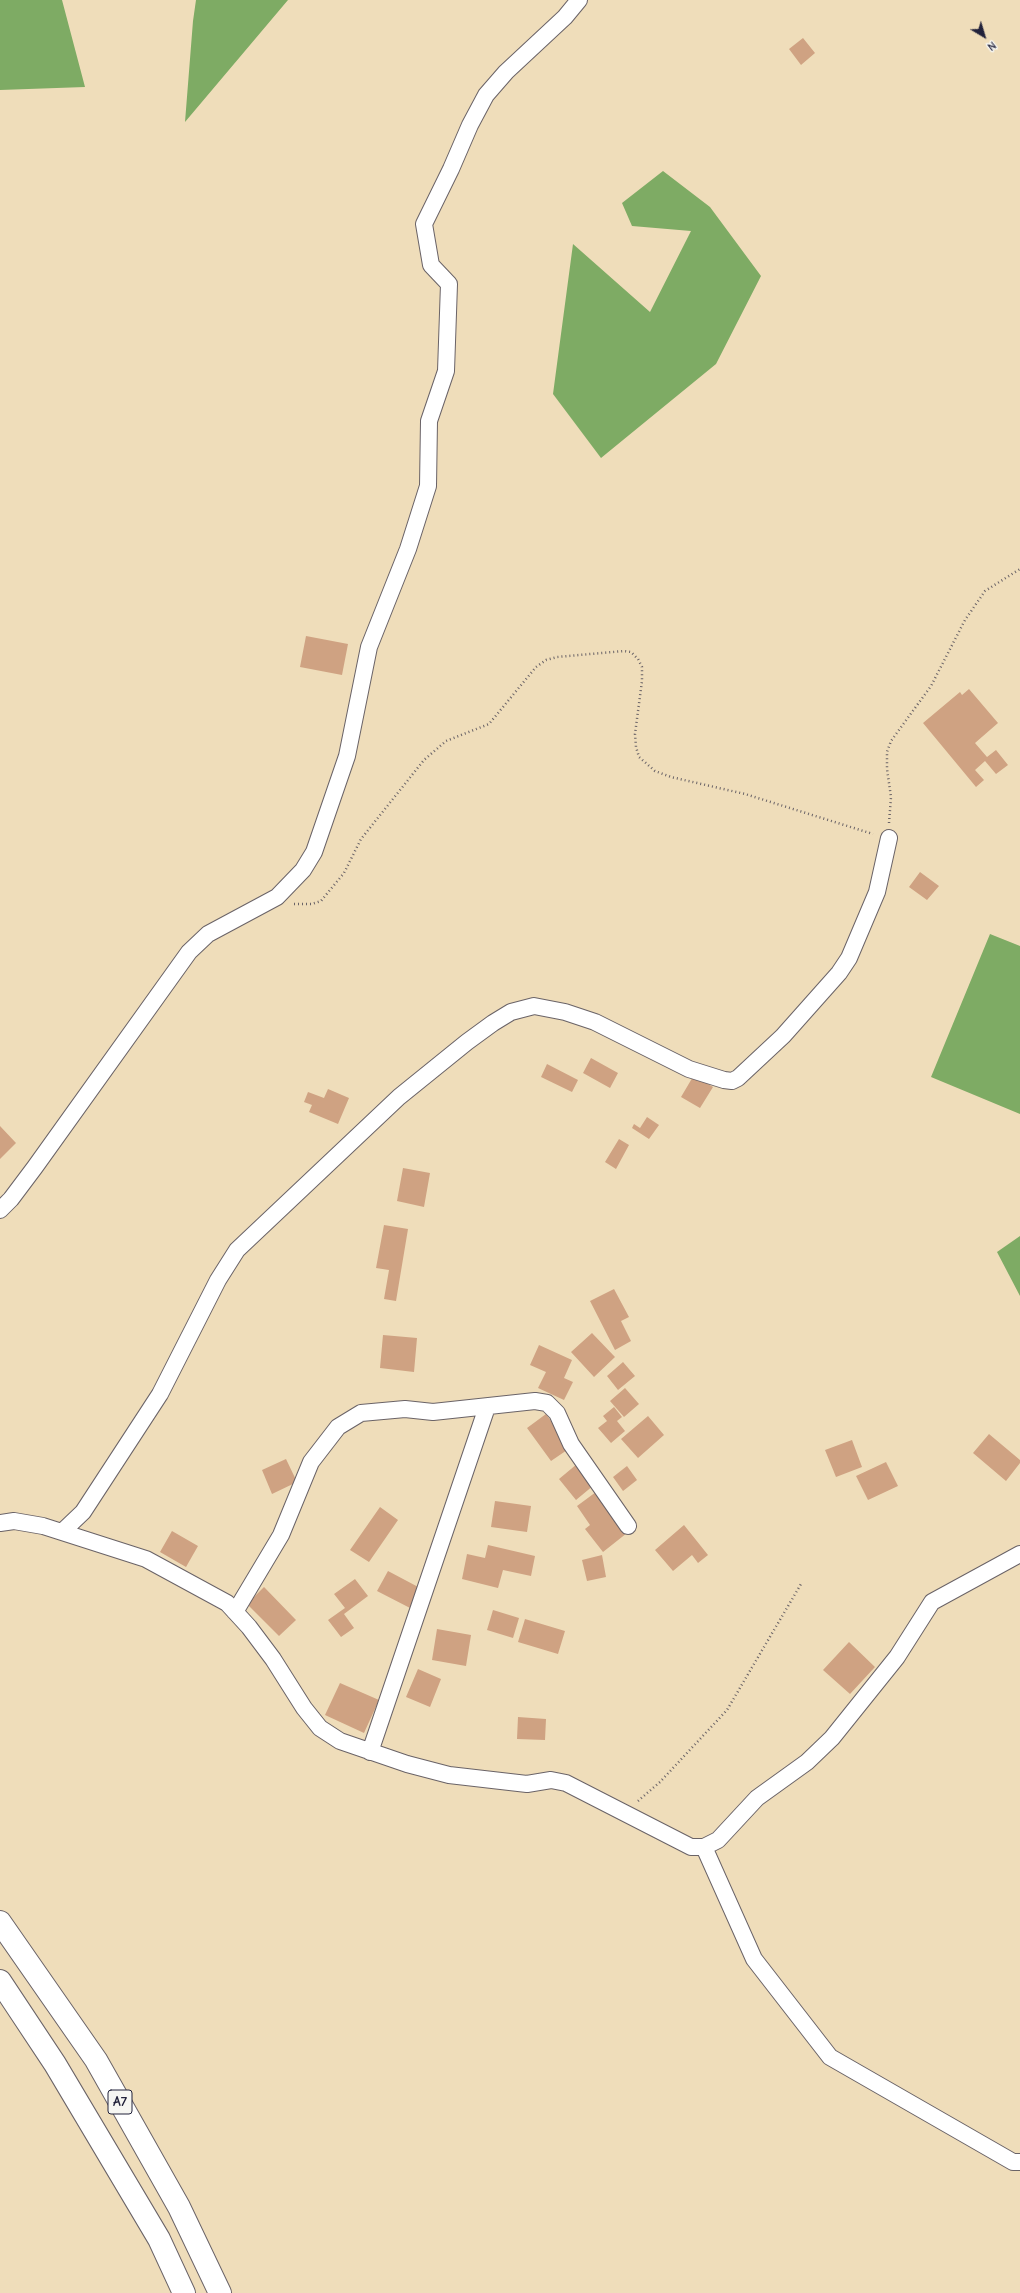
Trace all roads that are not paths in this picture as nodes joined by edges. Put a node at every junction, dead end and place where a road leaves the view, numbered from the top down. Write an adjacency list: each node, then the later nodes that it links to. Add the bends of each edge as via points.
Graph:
1 (580, 0): 3 (street, via 486,95 424,224 431,265 449,284 446,371 429,421 428,486 408,549 369,647 347,756 314,852 303,870 277,897 208,934 189,952 35,1167)
2 (889, 838): 7 (street, via 877,892 849,958 839,974 783,1036 738,1078 732,1081 724,1080 689,1069 595,1022 565,1012 534,1006 511,1012 494,1023 399,1097 237,1250 218,1280 160,1394 83,1512)
3 (0, 1210)
4 (486, 1406): 6 (street, via 535,1401 552,1406 571,1444); 9 (street, via 433,1412 405,1409 362,1413 338,1427 311,1462 281,1535); 10 (street)
5 (0, 1523): 7 (street, via 14,1522)
6 (628, 1526)
7 (62, 1532): 9 (street, via 146,1560 227,1603)
8 (1020, 1554): 11 (street, via 932,1602 897,1657 832,1738 807,1762 757,1798 718,1840)
9 (235, 1612): 10 (street, via 273,1660 320,1728 340,1741)
10 (370, 1752): 11 (street, via 449,1775 527,1784 551,1780 566,1783 691,1846)
11 (704, 1847): 14 (street, via 754,1959 830,2057 1013,2162)
12 (0, 1922): 16 (highway, A7, via 96,2060 178,2207)
13 (0, 1980): 15 (highway, A7, via 55,2064 159,2239)
14 (1020, 2162)
15 (184, 2293)
16 (220, 2293)

